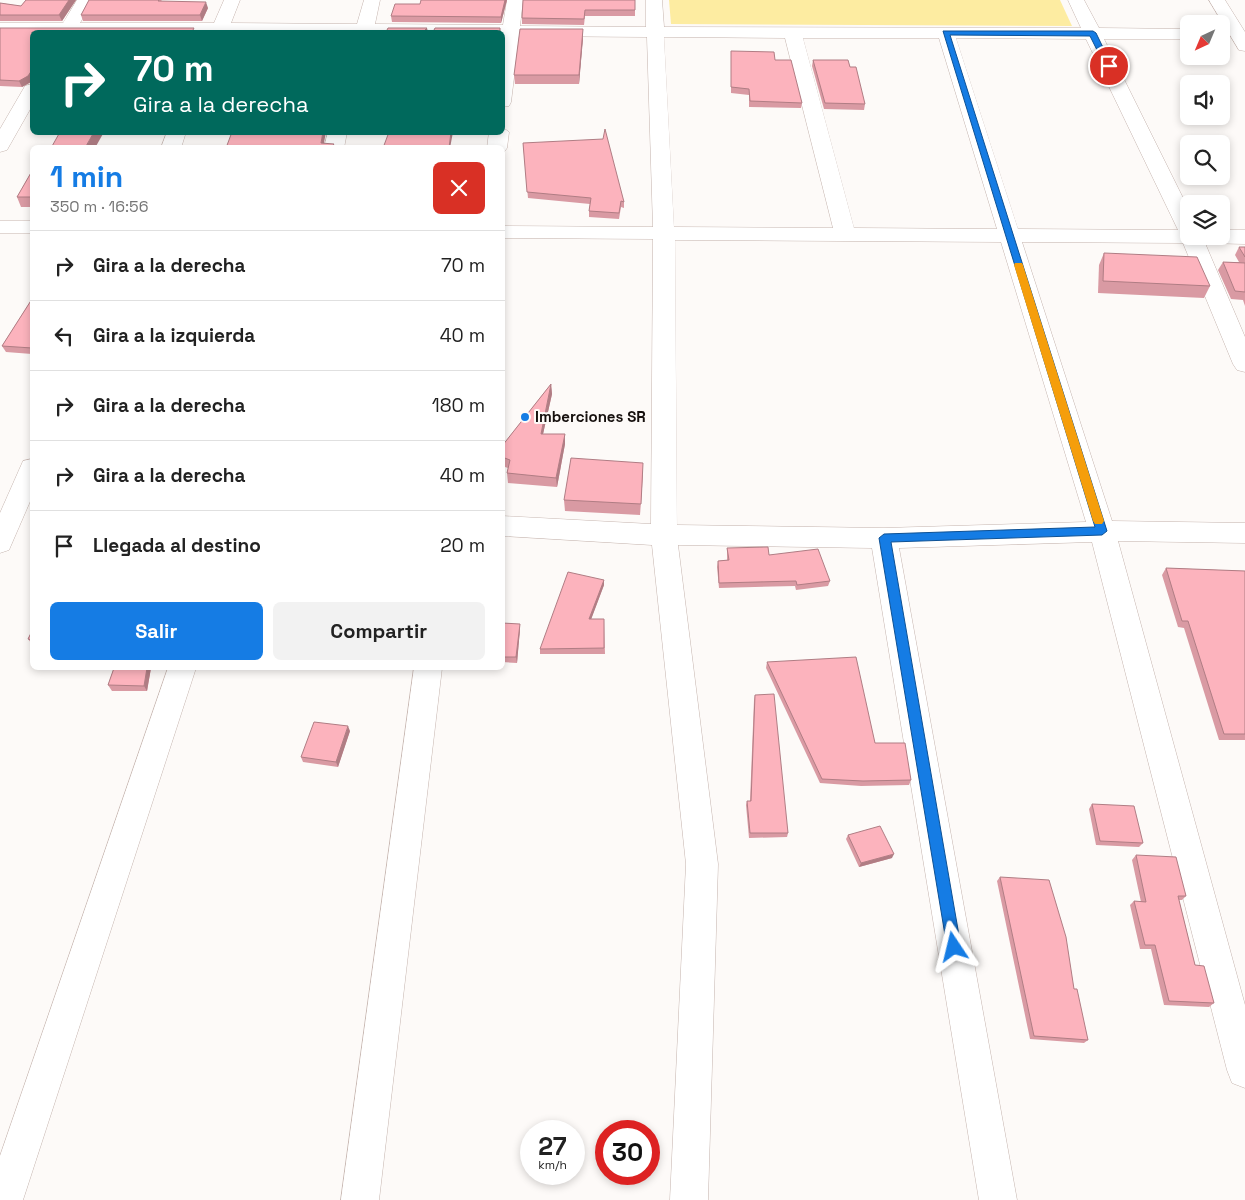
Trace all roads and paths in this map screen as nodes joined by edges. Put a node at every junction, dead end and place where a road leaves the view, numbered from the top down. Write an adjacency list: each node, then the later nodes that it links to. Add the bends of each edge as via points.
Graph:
1 (85, 0): 9 (street)
2 (232, 0): 10 (street)
3 (372, 0): 11 (street)
4 (515, 0): 12 (street)
5 (654, 0): 13 (street)
6 (1076, 0): 16 (street)
7 (1216, 0): 18 (street)
8 (0, 28): 9 (street)
9 (67, 30): 10 (street)
10 (220, 30): 11 (street)
11 (364, 30): 12 (street)
12 (512, 30): 13 (street); 19 (street)
13 (655, 32): 14 (street); 26 (street)
14 (792, 32): 15 (street); 27 (street)
15 (946, 33): 16 (street); 28 (street)
16 (1093, 33): 17 (street); 22 (street)
17 (1180, 34)
18 (1237, 37)
19 (505, 80)
20 (30, 94): 21 (street)
21 (0, 146)
22 (1180, 214)
23 (0, 227): 24 (street)
24 (30, 227)
25 (505, 232): 26 (street)
26 (664, 234): 27 (street); 39 (street)
27 (846, 234): 28 (street)
28 (1009, 235): 29 (street); 37 (street)
29 (1180, 235)
30 (1230, 236): 31 (street)
31 (1245, 237)
32 (1194, 245): 33 (street)
33 (1245, 364)
34 (30, 473): 35 (street)
35 (16, 506): 41 (street)
36 (505, 526): 39 (street)
37 (1102, 531): 38 (street); 40 (street); 44 (street)
38 (1245, 533)
39 (664, 534): 40 (street); 47 (street, via 702,864)
40 (884, 538): 48 (street)
41 (0, 543)
42 (181, 670): 45 (street)
43 (428, 670): 46 (street)
44 (1245, 1070)
45 (4, 1200)
46 (360, 1200)
47 (689, 1200)
48 (998, 1200)

